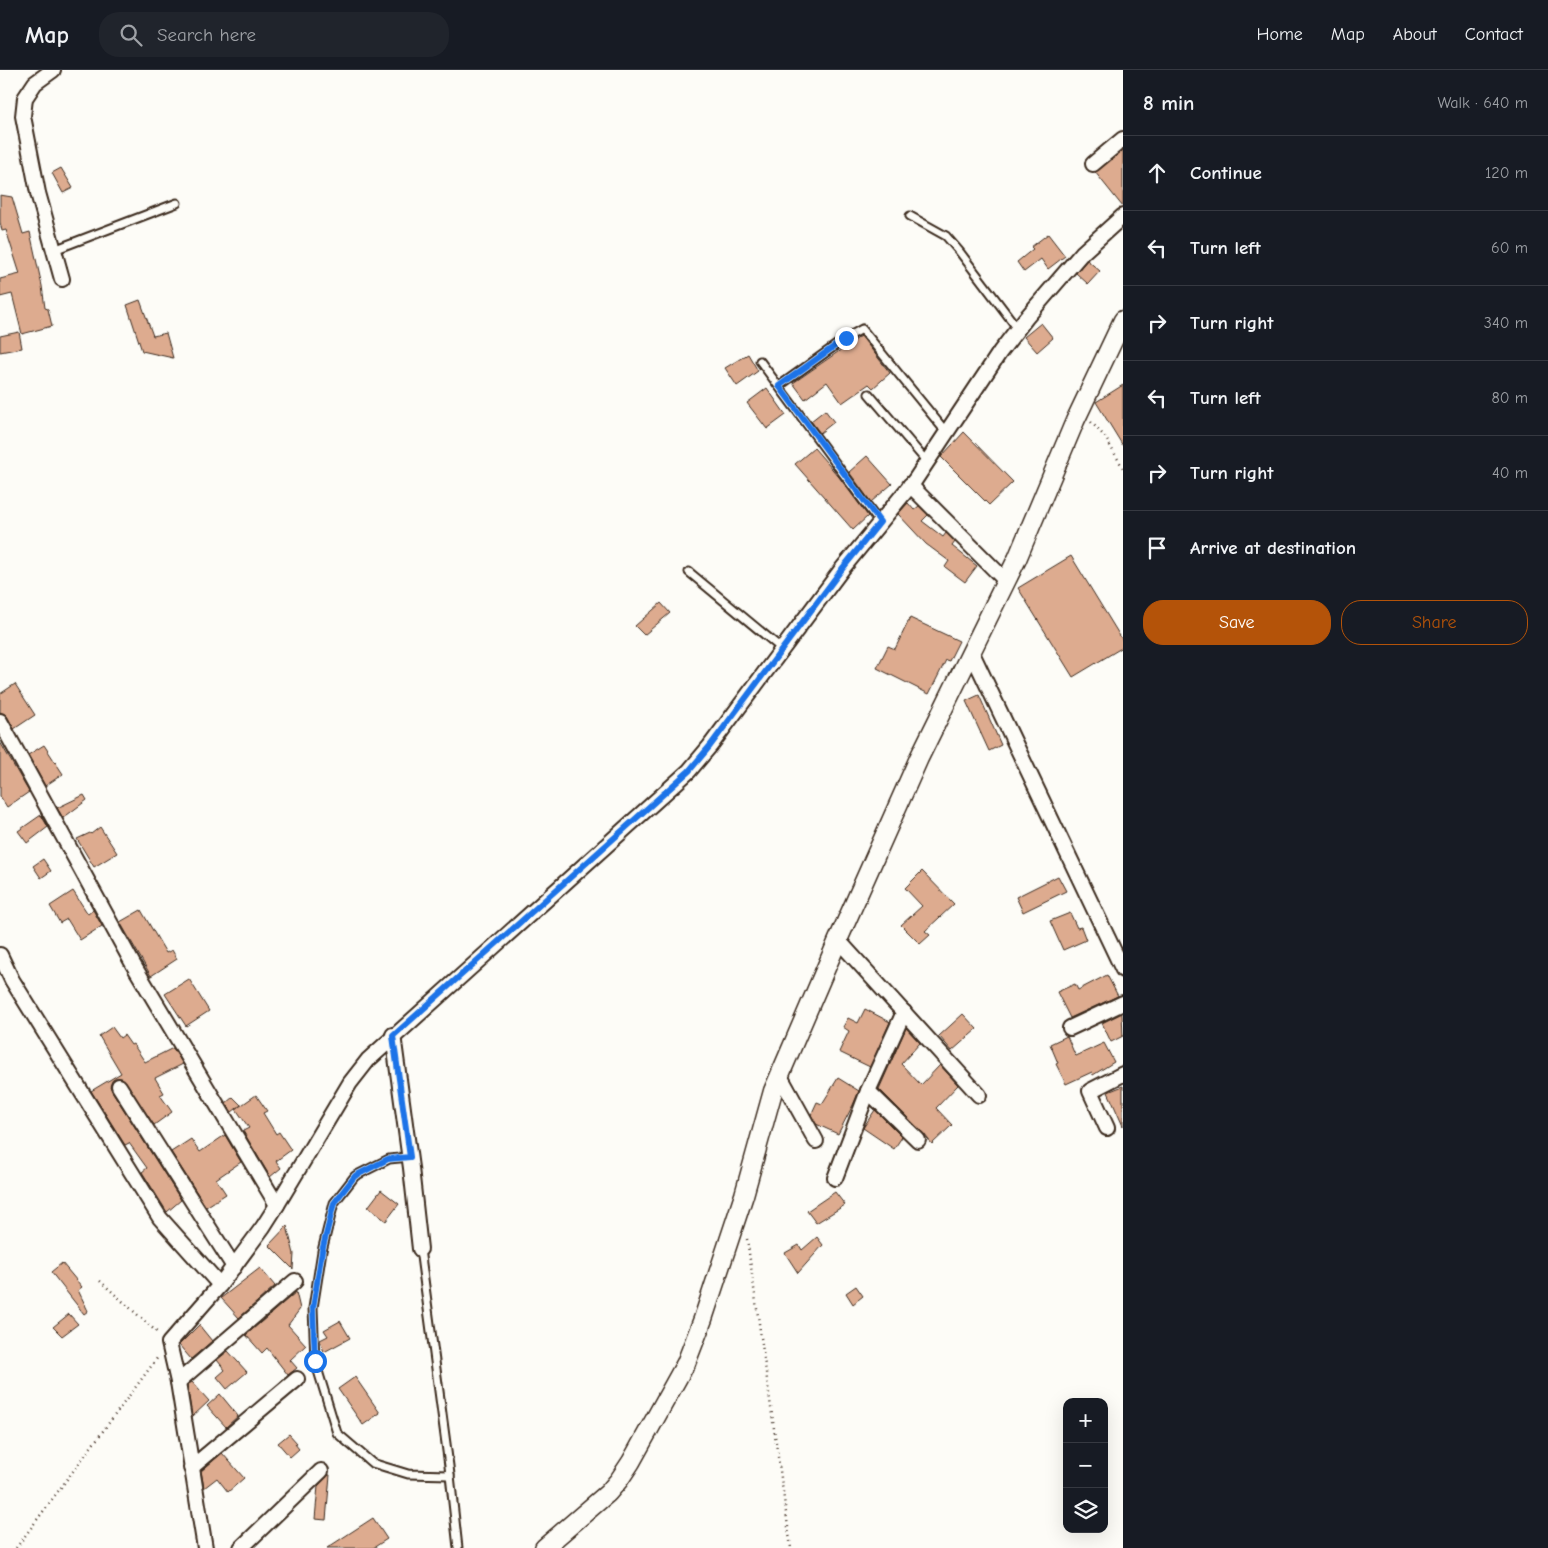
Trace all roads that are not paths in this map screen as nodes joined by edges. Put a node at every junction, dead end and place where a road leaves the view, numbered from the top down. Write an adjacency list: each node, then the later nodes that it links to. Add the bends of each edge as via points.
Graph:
1 (53, 70): 7 (street, via 35,83 25,98 22,116)
2 (1123, 139): 3 (street)
3 (1093, 164)
4 (177, 203): 7 (lane)
5 (910, 216): 10 (lane, via 946,236)
6 (1123, 216): 10 (street, via 1082,253)
7 (54, 250): 8 (street)
8 (62, 280)
9 (1123, 320): 19 (street)
10 (1018, 329): 14 (street)
11 (760, 361): 12 (lane)
12 (779, 386): 14 (lane, via 862,328); 17 (lane)
13 (869, 394): 15 (lane)
14 (946, 432): 15 (street)
15 (927, 462): 16 (street)
16 (910, 485): 17 (street); 19 (street)
17 (880, 522): 20 (street)
18 (689, 572): 20 (lane)
19 (1006, 581): 21 (street)
20 (782, 649): 29 (street, via 689,771)
21 (972, 653): 23 (street, via 919,758); 25 (street)
22 (0, 721): 40 (street, via 134,966)
23 (838, 940): 27 (street); 31 (street)
24 (0, 955): 44 (street, via 12,980 160,1218)
25 (1123, 970)
26 (1123, 1003): 28 (street)
27 (904, 1012): 33 (street); 34 (street)
28 (1070, 1028)
29 (393, 1036): 38 (street); 40 (street, via 354,1077)
30 (1123, 1074): 35 (street, via 1090,1091)
31 (780, 1076): 37 (street); 50 (street, via 744,1195 686,1362 619,1480)
32 (119, 1086): 42 (street)
33 (868, 1091): 36 (street); 39 (street)
34 (979, 1094)
35 (1107, 1128)
36 (918, 1140)
37 (816, 1141)
38 (410, 1157): 41 (street); 49 (lane, via 388,1159 355,1176 334,1203 313,1308 315,1361 337,1433 372,1462 408,1474)
39 (835, 1178)
40 (277, 1205): 42 (street)
41 (420, 1249): 49 (lane)
42 (234, 1267): 44 (street)
43 (295, 1281): 46 (street)
44 (220, 1285): 46 (street, via 169,1343)
45 (297, 1379): 47 (street)
46 (178, 1382): 47 (street)
47 (191, 1468): 51 (street)
48 (321, 1471): 52 (street)
49 (450, 1475): 53 (lane)
50 (553, 1545)
51 (205, 1548)
52 (241, 1548)
53 (458, 1548)

